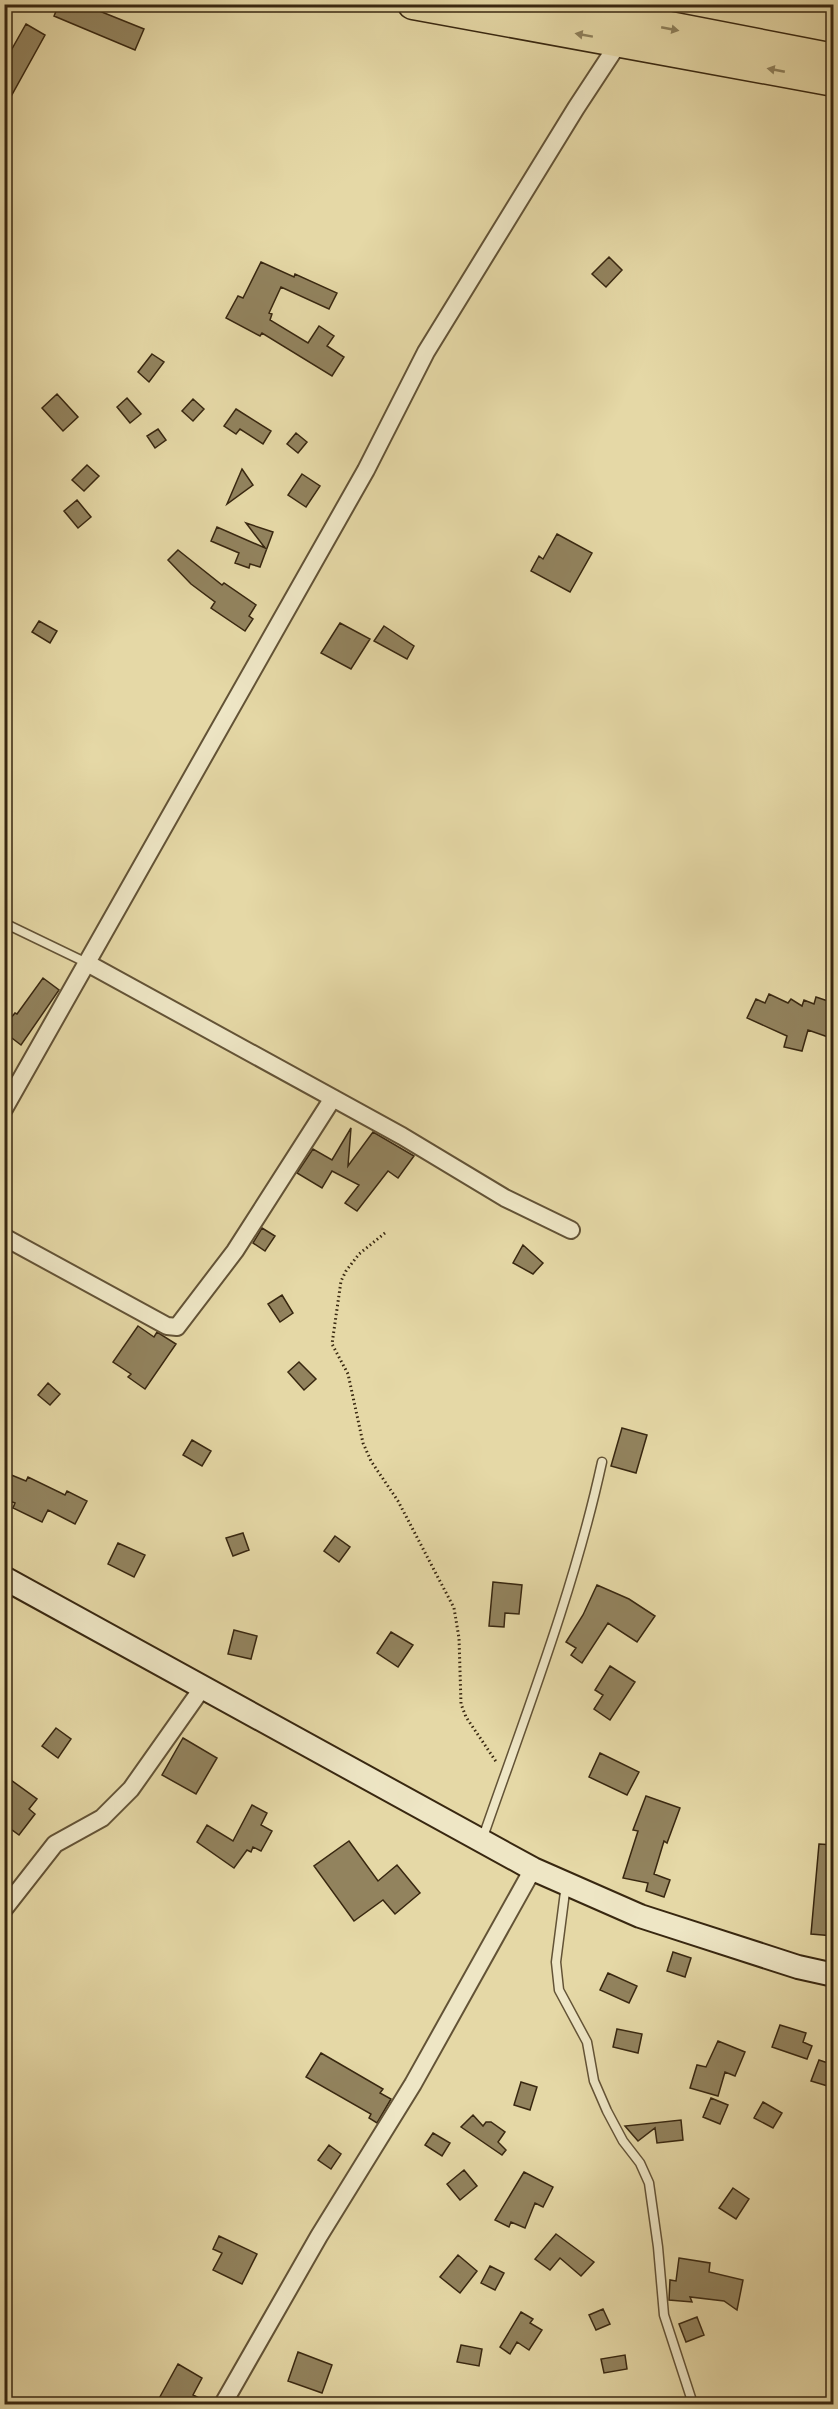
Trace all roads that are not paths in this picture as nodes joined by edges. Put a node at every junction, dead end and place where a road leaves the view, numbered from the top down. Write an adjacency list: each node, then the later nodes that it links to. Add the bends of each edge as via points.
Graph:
1 (413, 4): 3 (highway, one-way to 1)
2 (551, 4): 3 (highway)
3 (633, 23): 4 (highway, one-way to 4); 5 (highway, one-way to 3); 7 (street, via 426,352 360,480)
4 (834, 59)
5 (834, 81)
6 (4, 923): 7 (lane)
7 (87, 963): 8 (street); 9 (street)
8 (333, 1098): 10 (street, via 505,1198); 11 (street, via 235,1251 177,1327 167,1326)
9 (4, 1109)
10 (572, 1230)
11 (4, 1237)
12 (602, 1462): 15 (lane, via 589,1525)
13 (4, 1578): 14 (main road)
14 (203, 1688): 15 (main road); 18 (street, via 131,1789 102,1818 55,1844)
15 (482, 1840): 16 (main road)
16 (533, 1869): 17 (main road); 20 (street, via 412,2084)
17 (566, 1884): 19 (main road, via 688,1933); 21 (lane, via 556,1962 559,1990 587,2042 594,2081 607,2111 649,2183 664,2315)
18 (4, 1909)
19 (834, 1975)
20 (223, 2404)
21 (693, 2404)

